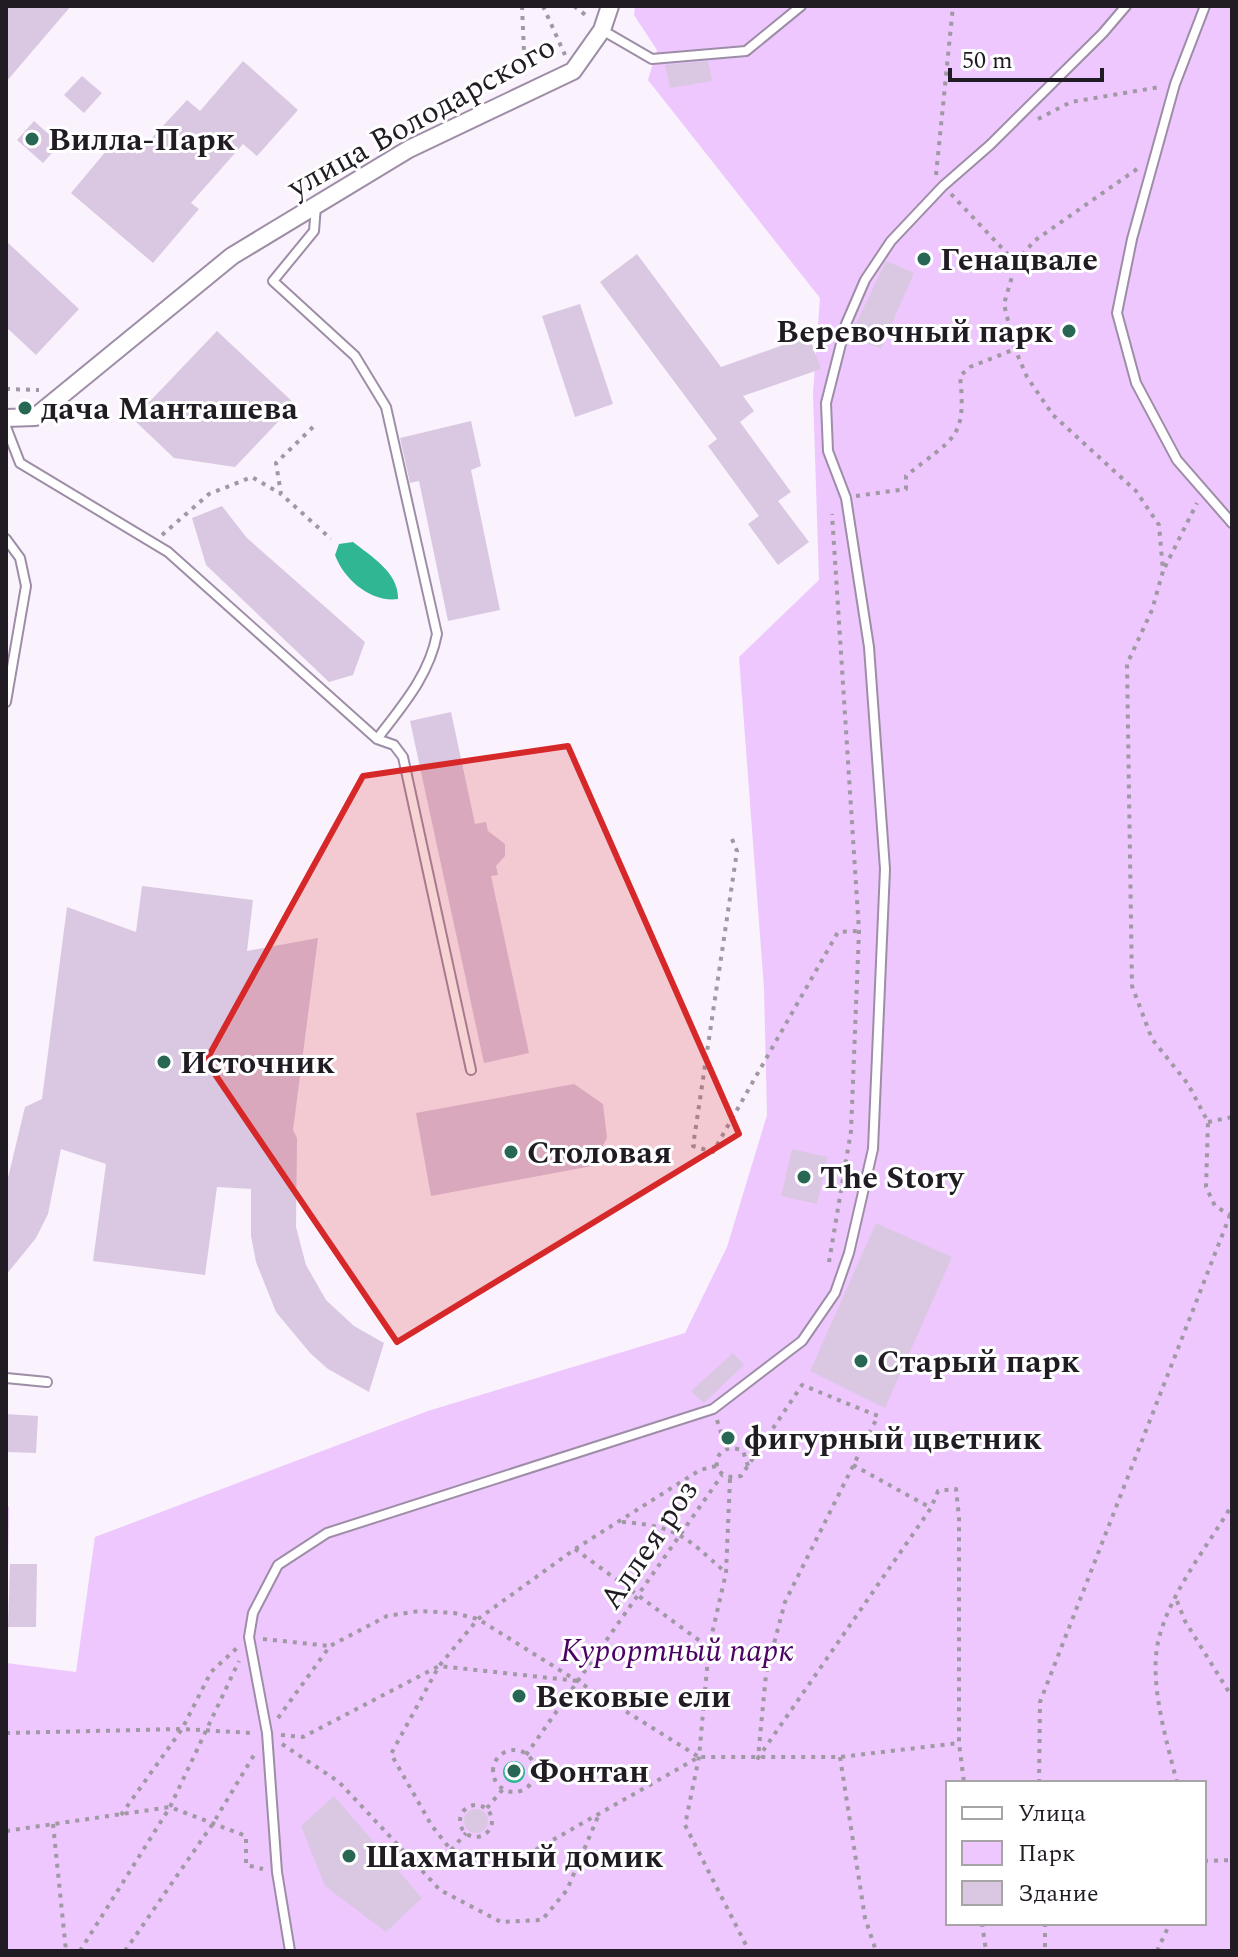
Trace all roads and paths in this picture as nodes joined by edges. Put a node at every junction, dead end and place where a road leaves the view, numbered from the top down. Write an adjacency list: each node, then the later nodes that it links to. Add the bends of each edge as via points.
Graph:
1 (522, 6): 12 (path)
2 (543, 6): 11 (path)
3 (574, 6): 9 (path)
4 (610, 6): 10 (street, улица Володарского)
5 (801, 6): 10 (lane, via 746,51 652,59)
6 (952, 6): 16 (path, via 935,173)
7 (1126, 6): 16 (lane)
8 (1205, 6): 13 (lane)
9 (588, 18)
10 (602, 30): 17 (street, улица Володарского, via 573,71 409,149)
11 (561, 46)
12 (525, 77)
13 (1175, 84): 14 (path, via 1071,102); 15 (lane)
14 (1030, 123)
15 (1155, 156): 18 (path, via 1034,241); 23 (lane, via 1117,313 1136,383 1177,460)
16 (943, 186): 18 (path); 25 (lane, via 891,241 865,280 846,324 826,403 828,451)
17 (316, 205): 20 (street, улица Володарского, via 232,256 35,417); 33 (lane, via 314,231 273,281 355,356 386,407 437,634 415,689)
18 (1016, 263): 19 (path, via 1004,304)
19 (1015, 349): 25 (path, via 960,376 963,410 958,434 906,476 906,489); 31 (path, via 1053,415 1136,491 1159,525)
20 (6, 418)
21 (6, 427): 30 (lane, via 20,463)
22 (313, 427): 24 (path, via 276,463)
23 (1203, 491): 27 (lane); 31 (path)
24 (281, 494): 29 (path); 30 (path, via 252,477 209,494)
25 (846, 498): 43 (lane, via 869,647 885,869 873,1149 835,1293 802,1341)
26 (832, 513): 35 (path)
27 (1232, 523)
28 (6, 539): 32 (lane, via 20,558 26,586)
29 (331, 539)
30 (153, 543): 33 (lane)
31 (1163, 571): 38 (path, via 1127,664 1132,986 1152,1039 1188,1084)
32 (6, 702)
33 (377, 739): 36 (lane, via 394,745 403,757)
34 (732, 839): 35 (path, via 737,851 693,1146 713,1152 838,932)
35 (859, 931): 40 (path, via 851,1131)
36 (471, 1070)
37 (1232, 1117): 38 (path)
38 (1208, 1122): 39 (path, via 1206,1187 1215,1206)
39 (1231, 1214): 75 (path, via 1040,1702)
40 (827, 1275)
41 (6, 1378): 42 (lane)
42 (47, 1382)
43 (713, 1409): 44 (path); 59 (lane, via 327,1533 278,1565 253,1613)
44 (726, 1448): 46 (path); 47 (path, via 743,1451)
45 (853, 1465): 47 (path, via 878,1416 802,1385); 51 (path); 73 (path, via 785,1602 766,1674)
46 (717, 1466): 48 (path); 52 (path, via 700,1470)
47 (748, 1466): 49 (path, via 741,1476)
48 (722, 1475): 49 (path); 53 (path, Аллея роз)
49 (730, 1479): 55 (path)
50 (1232, 1505): 57 (path)
51 (931, 1508): 69 (path, via 938,1491 956,1489); 73 (path)
52 (620, 1522): 53 (path, via 654,1524); 54 (path)
53 (682, 1534): 55 (path); 56 (path, Аллея роз)
54 (575, 1549): 56 (path); 58 (path)
55 (726, 1573): 61 (path)
56 (639, 1596): 61 (path); 63 (path, Аллея роз)
57 (1176, 1599): 64 (path); 76 (path, via 1158,1642 1157,1683)
58 (478, 1619): 60 (path, via 419,1611 387,1616); 62 (path); 63 (path)
59 (249, 1637): 60 (path); 65 (path, via 211,1672); 66 (path); 68 (lane)
60 (330, 1646): 68 (path)
61 (709, 1647): 71 (path)
62 (439, 1666): 63 (path); 68 (path, via 303,1737); 86 (path, via 391,1754)
63 (580, 1682): 70 (path, Аллея роз); 71 (path)
64 (1232, 1697)
65 (182, 1729): 66 (path); 67 (path); 81 (path)
66 (209, 1730): 68 (path); 78 (path)
67 (6, 1733)
68 (267, 1733): 80 (path, via 339,1782 440,1890 501,1922 542,1920 567,1890); 83 (path); 89 (lane)
69 (959, 1743): 72 (path); 74 (path)
70 (526, 1755): 77 (path, via 535,1773 529,1786 516,1792); 77 (path, via 508,1751 497,1759 494,1778)
71 (699, 1757): 73 (path); 80 (path); 97 (path, via 685,1825)
72 (840, 1757): 73 (path); 98 (path, via 865,1918)
73 (758, 1758)
74 (964, 1781)
75 (1039, 1781)
76 (1177, 1781)
77 (503, 1789): 79 (path)
78 (170, 1807): 81 (path); 83 (path); 94 (path)
79 (487, 1808): 85 (path, via 492,1822 486,1834); 85 (path, via 474,1805 462,1813)
80 (600, 1813): 86 (path, via 507,1866)
81 (121, 1815): 82 (path)
82 (53, 1824): 84 (path); 93 (path)
83 (212, 1825): 89 (path, via 246,1836 246,1865); 95 (path)
84 (6, 1831)
85 (466, 1833): 86 (path)
86 (451, 1850)
87 (1232, 1860): 88 (path)
88 (1206, 1861)
89 (277, 1872): 96 (lane)
90 (982, 1925): 99 (path)
91 (1045, 1925): 100 (path)
92 (1169, 1925): 101 (path)
93 (66, 1951)
94 (80, 1951)
95 (125, 1951)
96 (290, 1951)
97 (749, 1951)
98 (876, 1951)
99 (986, 1951)
100 (1045, 1951)
101 (1157, 1951)

